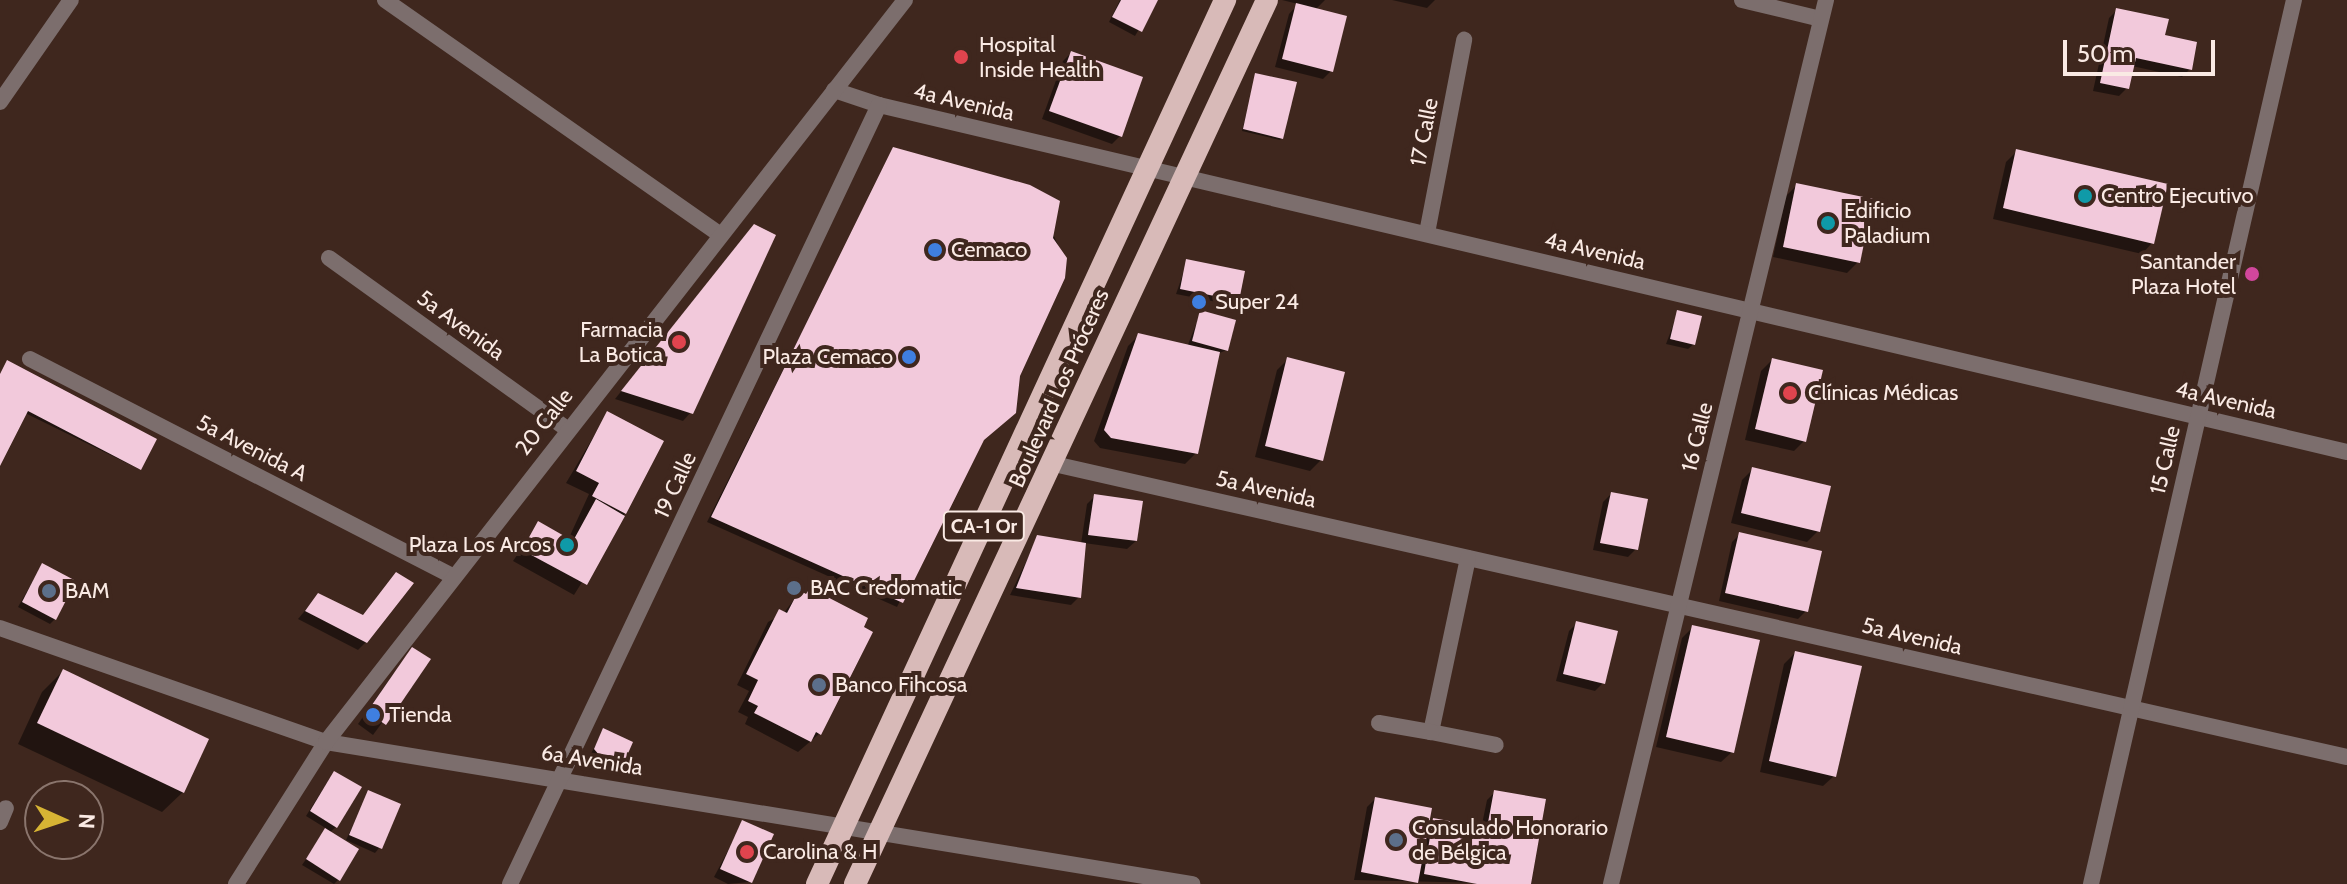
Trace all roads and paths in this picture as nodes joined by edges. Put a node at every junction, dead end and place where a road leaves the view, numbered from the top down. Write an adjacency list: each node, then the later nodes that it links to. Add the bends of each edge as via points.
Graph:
1 (71, 0): 12 (street)
2 (385, 0): 17 (street)
3 (1225, 0): 14 (highway, Boulevard Los Próceres / CA-1 Or)
4 (1267, 0): 15 (highway, Boulevard Los Próceres / CA-1 Or)
5 (1742, 0): 9 (street)
6 (1826, 0): 9 (street, 16 Calle)
7 (2294, 0): 21 (street, 15 Calle)
8 (901, 2): 11 (street, 20 Calle)
9 (1821, 19): 19 (street, 16 Calle)
10 (1464, 40): 16 (street, 17 Calle)
11 (834, 90): 13 (street, 4a Avenida); 17 (street, 20 Calle)
12 (0, 102)
13 (879, 105): 14 (street, 4a Avenida); 35 (street, 19 Calle)
14 (1147, 166): 15 (street, 4a Avenida); 36 (highway, Boulevard Los Próceres / CA-1 Or)
15 (1184, 175): 16 (street, 4a Avenida); 24 (highway, Boulevard Los Próceres / CA-1 Or)
16 (1427, 233): 19 (street, 4a Avenida)
17 (720, 235): 22 (street, 20 Calle)
18 (329, 258): 22 (street, 5a Avenida)
19 (1750, 310): 21 (street, 4a Avenida); 27 (street, 16 Calle)
20 (30, 359): 26 (street, 5a Avenida A)
21 (2198, 417): 23 (street, 4a Avenida); 29 (street, 15 Calle)
22 (567, 429): 26 (street, 20 Calle)
23 (2347, 452)
24 (1054, 464): 25 (street, 5a Avenida); 37 (highway, Boulevard Los Próceres / CA-1 Or)
25 (1468, 558): 27 (street, 5a Avenida); 31 (street)
26 (453, 576): 32 (street, 20 Calle)
27 (1678, 606): 29 (street, 5a Avenida); 43 (street, 16 Calle)
28 (0, 628): 32 (street, 6a Avenida)
29 (2130, 708): 34 (street, 5a Avenida); 44 (street, 15 Calle)
30 (1379, 723): 31 (street)
31 (1431, 732): 33 (street)
32 (326, 742): 35 (street, 6a Avenida); 38 (street, 20 Calle)
33 (1496, 745)
34 (2347, 757)
35 (561, 777): 36 (street, 6a Avenida); 39 (street, 19 Calle)
36 (847, 824): 37 (street, 6a Avenida); 40 (highway, Boulevard Los Próceres / CA-1 Or)
37 (882, 831): 41 (highway, Boulevard Los Próceres / CA-1 Or); 42 (street, 6a Avenida)
38 (236, 884)
39 (510, 884)
40 (817, 884)
41 (855, 884)
42 (1192, 884)
43 (1611, 884)
44 (2091, 884)

